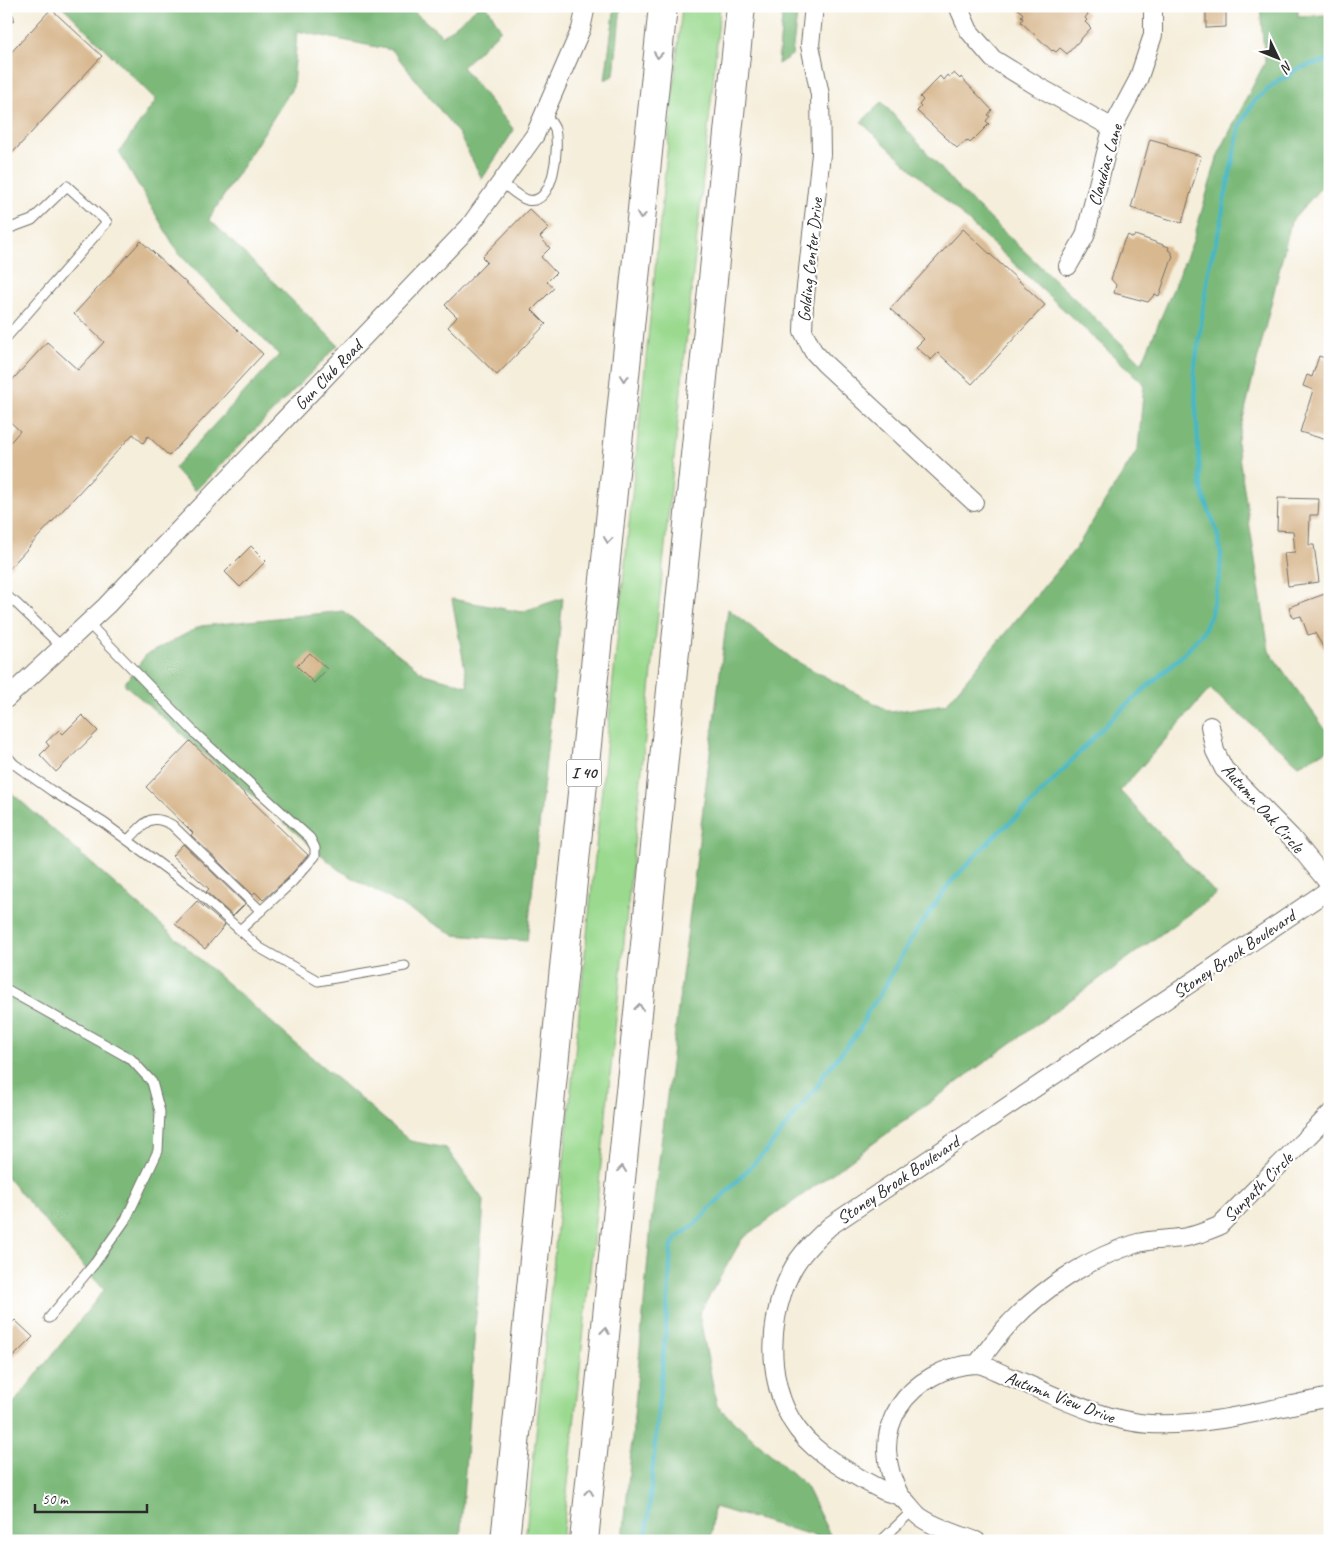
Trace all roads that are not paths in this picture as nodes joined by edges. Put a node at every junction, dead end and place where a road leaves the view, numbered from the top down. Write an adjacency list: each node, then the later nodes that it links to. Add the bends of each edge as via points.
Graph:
1 (586, 6): 7 (street, Gun Club Road, via 581,29)
2 (663, 6): 33 (highway, I 40, one-way to 33)
3 (741, 6): 34 (highway, one-way to 3)
4 (814, 6): 13 (street, Golding Center Drive, via 810,45 820,95 821,154 803,330 813,351 825,364)
5 (958, 6): 8 (street, via 969,31 994,59)
6 (1153, 6): 8 (street, Claudias Lane, via 1152,35 1138,80)
7 (545, 112): 9 (street, Gun Club Road, via 535,135); 9 (lane, via 554,128 557,150 556,167 544,195 536,200 526,200)
8 (1113, 128): 11 (street, Claudias Lane, via 1085,236)
9 (501, 182): 15 (street, Gun Club Road, via 469,227)
10 (6, 224): 12 (lane, via 12,227 32,220 67,186 107,222)
11 (1068, 266)
12 (6, 338)
13 (974, 502)
14 (6, 596): 16 (lane)
15 (88, 623): 16 (street, Gun Club Road); 23 (lane, via 197,735 310,838 315,856)
16 (62, 647): 17 (street, Gun Club Road)
17 (6, 700)
18 (1210, 726): 21 (street, Autumn Oak Circle, via 1215,751 1224,769)
19 (6, 755): 20 (lane, via 52,791)
20 (128, 840): 23 (lane, via 149,820 162,819); 24 (lane, via 195,890)
21 (1330, 884)
22 (1330, 889): 31 (street, Stoney Brook Boulevard, via 850,1211 815,1240 799,1259 778,1312 772,1352 774,1375 782,1402 800,1433 814,1447 840,1466)
23 (262, 911): 24 (lane)
24 (240, 930): 25 (lane, via 260,948 318,981)
25 (405, 966)
26 (6, 989): 28 (lane, via 130,1059 152,1082 160,1112 158,1151 126,1219 95,1263)
27 (1330, 1114): 29 (street, Sunpath Circle, via 1219,1226 1180,1238 1139,1243 1085,1266 1024,1309)
28 (49, 1318)
29 (977, 1364): 30 (street, Autumn View Drive, via 1100,1414 1150,1424 1175,1425 1212,1420); 31 (street, via 948,1370 930,1378 904,1399 896,1412 886,1454 892,1480)
30 (1330, 1397)
31 (900, 1496): 32 (street, Stoney Brook Boulevard)
32 (912, 1511): 35 (lane); 36 (street, Stoney Brook Boulevard, via 938,1526)
33 (505, 1541)
34 (584, 1541)
35 (881, 1541)
36 (976, 1541)

